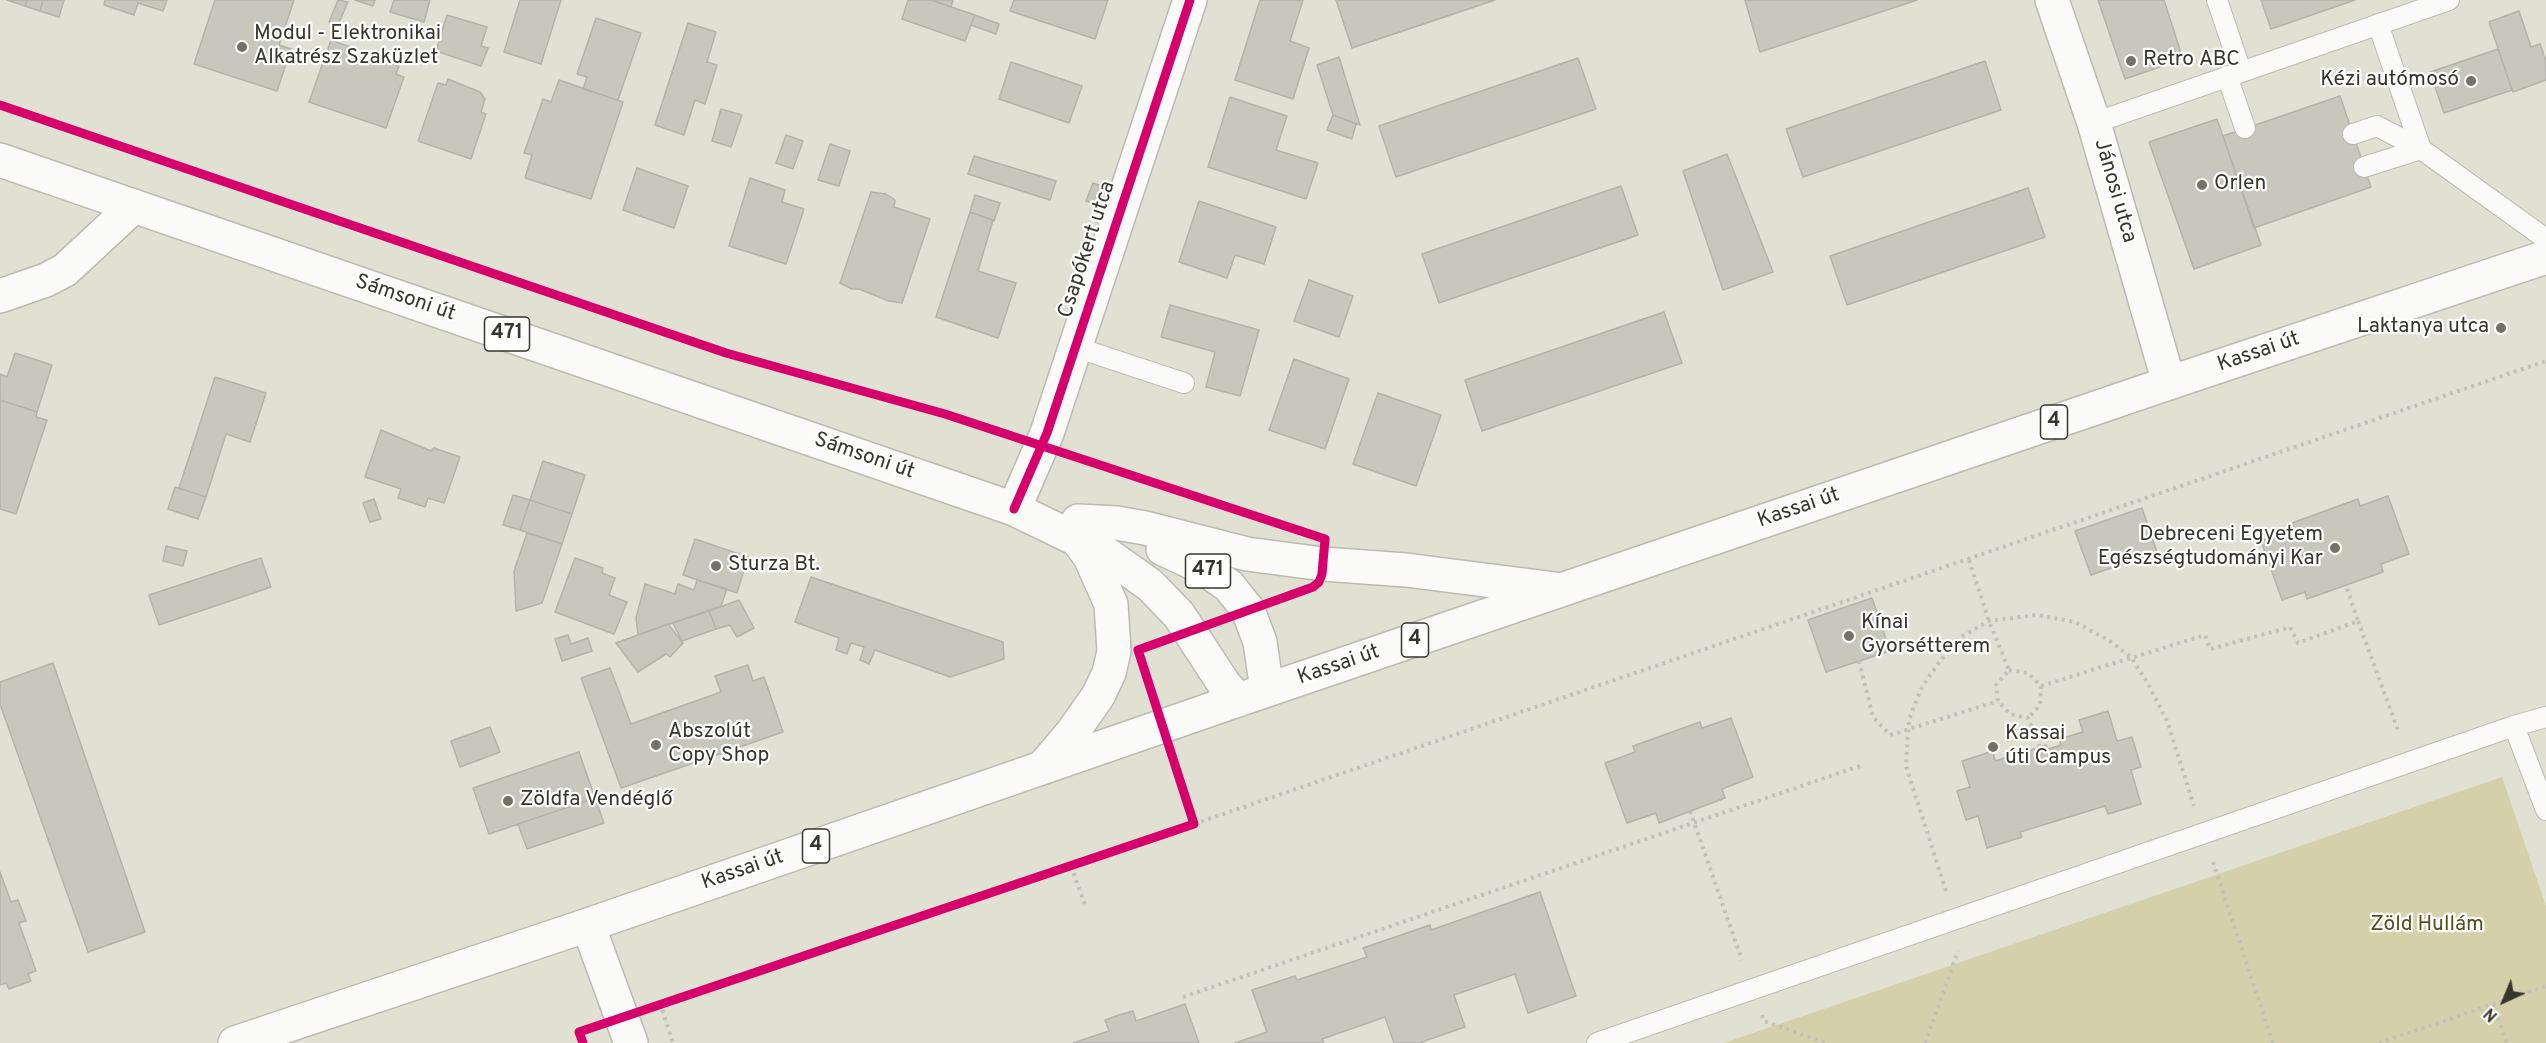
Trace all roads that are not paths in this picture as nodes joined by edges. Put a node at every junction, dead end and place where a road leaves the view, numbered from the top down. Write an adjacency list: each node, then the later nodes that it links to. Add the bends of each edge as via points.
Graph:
1 (1190, 0): 17 (main road, Csapókert utca)
2 (2052, 0): 7 (main road, Jánosi utca)
3 (2217, 0): 6 (lane)
4 (2449, 0): 5 (lane)
5 (2378, 24): 6 (lane); 10 (lane)
6 (2234, 73): 7 (lane); 8 (lane)
7 (2094, 123): 19 (main road, Jánosi utca)
8 (2245, 128)
9 (2353, 134): 10 (lane, via 2377,126)
10 (2421, 149): 12 (lane); 14 (lane)
11 (0, 160): 13 (main road, Sámsoni út / 471)
12 (2364, 166)
13 (134, 206): 16 (main road, via 65,270); 20 (main road, Sámsoni út / 471)
14 (2546, 239)
15 (2546, 257): 19 (main road, Kassai út / 4)
16 (0, 296)
17 (1075, 347): 18 (lane); 20 (main road, Csapókert utca, via 1047,433)
18 (1184, 382)
19 (2169, 383): 22 (main road, Kassai út / 4)
20 (1014, 509): 21 (main road, Sámsoni út / 471)
21 (1076, 528): 22 (main road, via 1117,523 1247,554); 23 (main road, Sámsoni út / 471, via 1165,599 1191,631 1224,684); 23 (main road, Sámsoni út / 471, via 1163,549 1202,567 1229,586 1248,610 1260,642); 26 (main road, via 1112,604 1114,651 1098,696)
22 (1562, 590): 23 (main road, Kassai út / 4)
23 (1253, 695): 26 (main road, Kassai út / 4)
24 (2546, 717): 25 (lane)
25 (2514, 726): 27 (lane); 30 (lane)
26 (1043, 767): 28 (main road, Kassai út / 4)
27 (2546, 810)
28 (588, 925): 29 (main road); 31 (main road, Kassai út / 4)
29 (626, 1030)
30 (1601, 1042)
31 (235, 1043)

